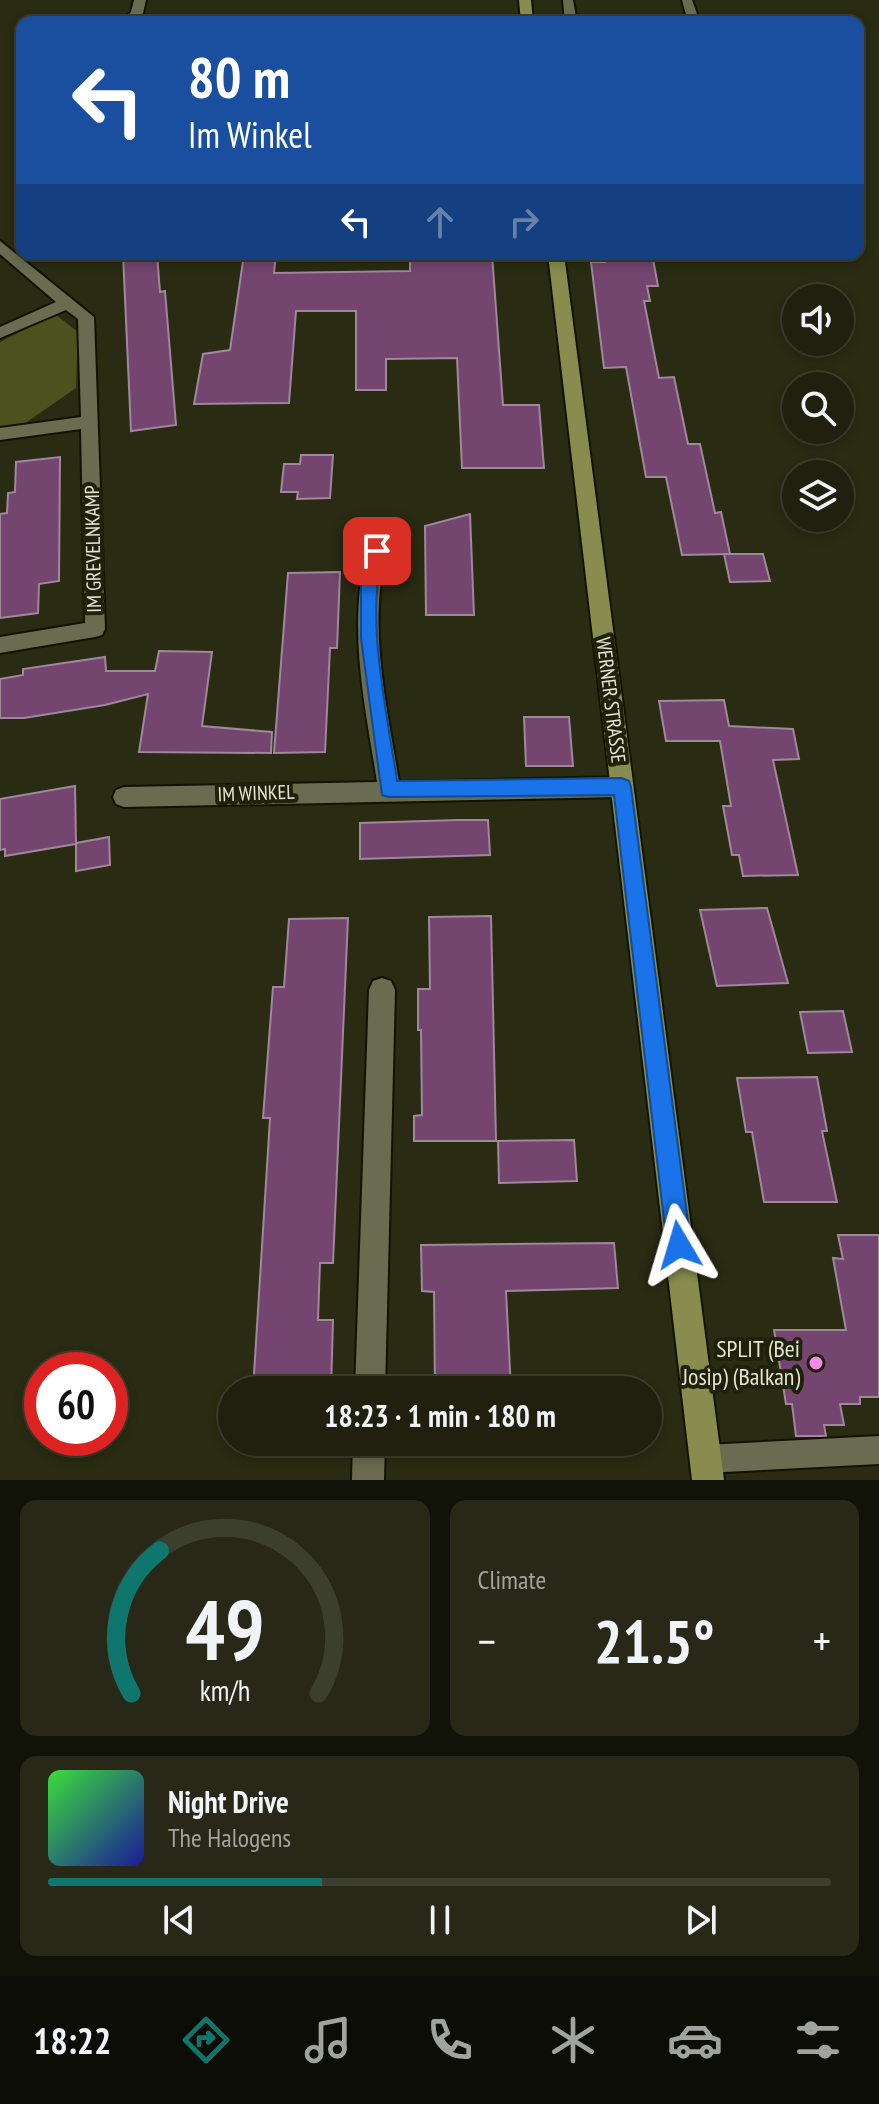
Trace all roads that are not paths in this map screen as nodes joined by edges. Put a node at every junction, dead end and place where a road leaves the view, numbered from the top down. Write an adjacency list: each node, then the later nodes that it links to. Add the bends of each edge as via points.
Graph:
1 (0, 246): 3 (street, IM GREVELNKAMP)
2 (16, 260): 5 (street, IM GREVELNKAMP)
3 (16, 260)
4 (557, 260): 11 (main road, WERNER STRASSE)
5 (67, 303): 6 (street); 7 (street, IM GREVELNKAMP, via 86,317)
6 (0, 333)
7 (90, 422): 8 (street); 10 (street, IM GREVELNKAMP, via 95,629)
8 (0, 434)
9 (377, 551): 12 (street, via 369,571 369,638)
10 (0, 645)
11 (622, 787): 12 (street, IM WINKEL); 18 (main road, WERNER STRASSE)
12 (389, 789): 13 (street, IM WINKEL)
13 (124, 797)
14 (382, 990): 15 (street)
15 (370, 1376)
16 (879, 1450): 18 (lane)
17 (369, 1456): 19 (street)
18 (706, 1470)
19 (368, 1480)

